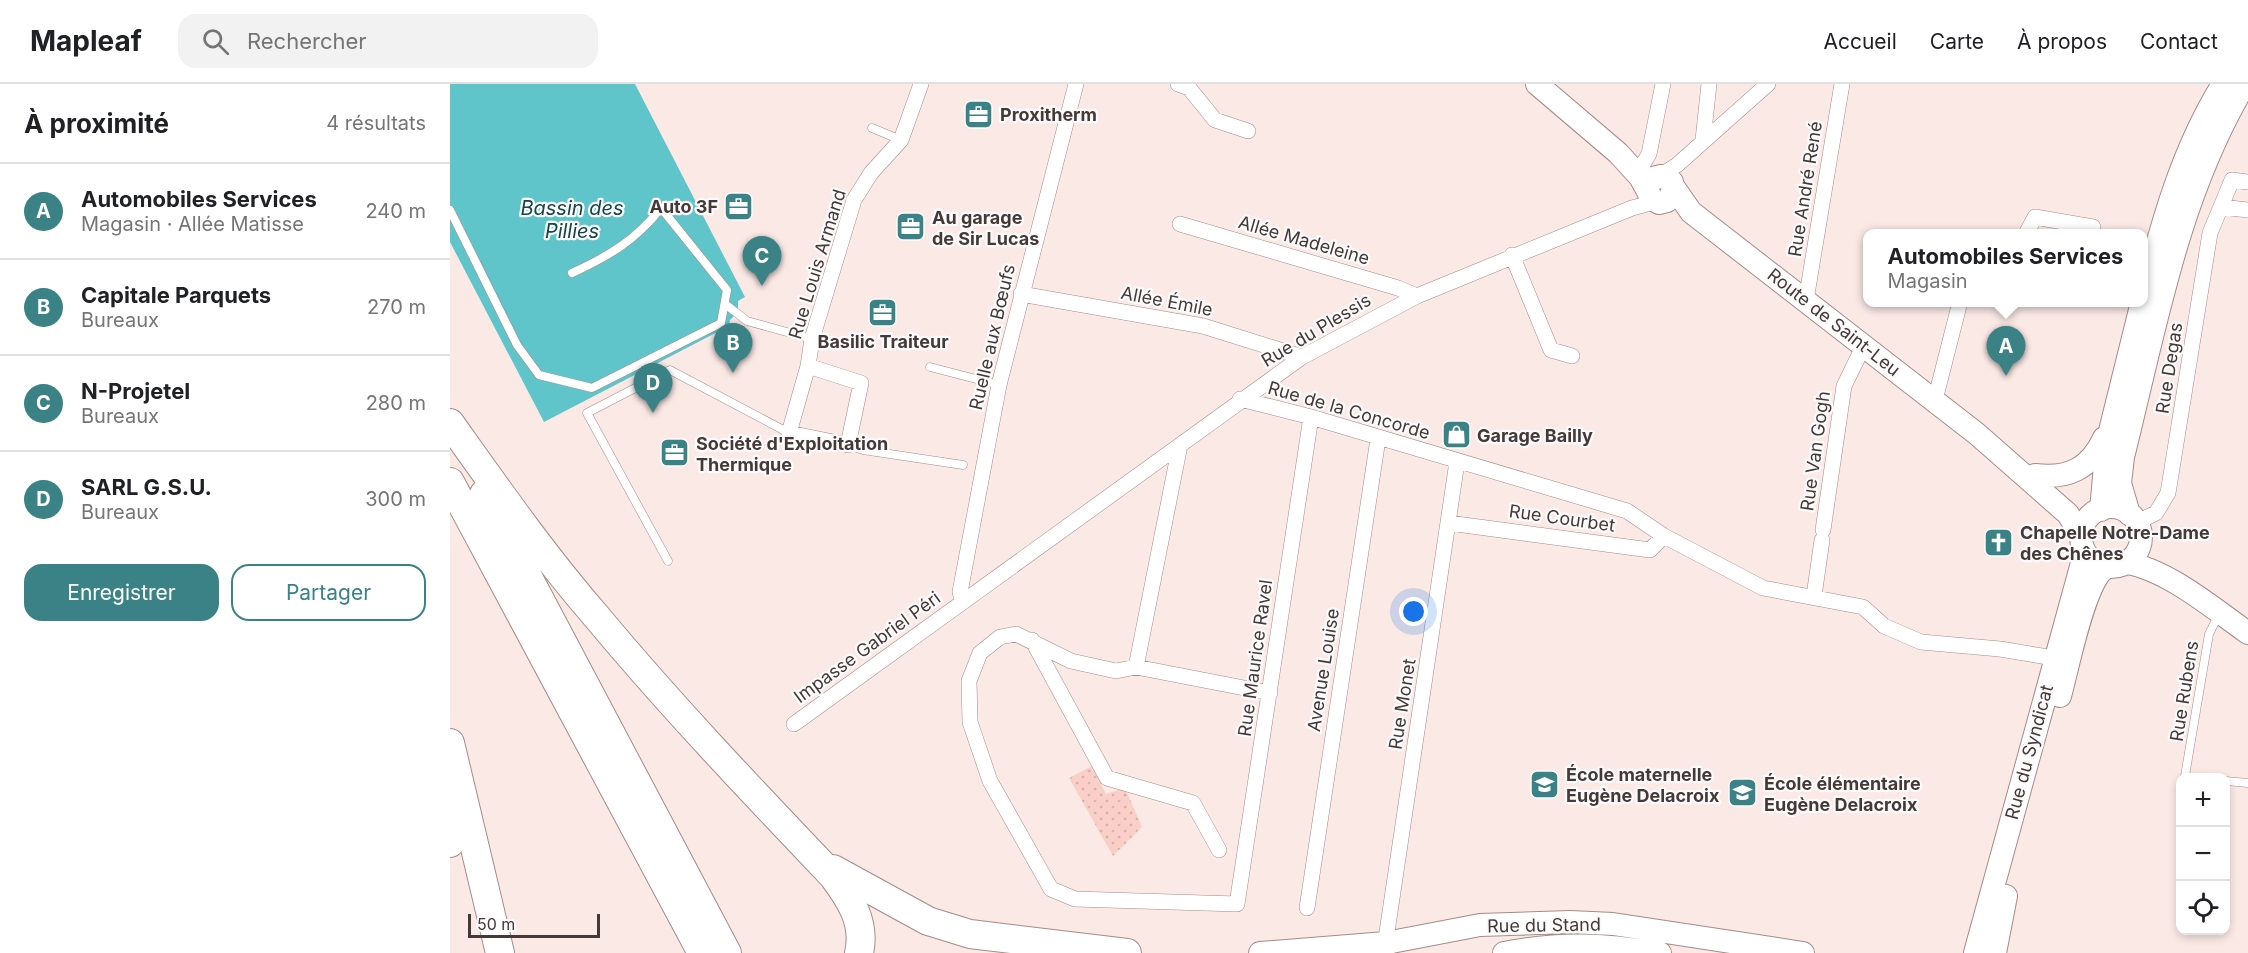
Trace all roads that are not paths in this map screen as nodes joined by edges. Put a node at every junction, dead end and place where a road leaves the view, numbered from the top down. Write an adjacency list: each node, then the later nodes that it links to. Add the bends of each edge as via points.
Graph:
1 (921, 84): 13 (street, Rue Louis Armand)
2 (1076, 84): 26 (street, Ruelle aux Bœufs)
3 (1178, 84): 12 (street, via 1189,88 1215,120)
4 (1537, 84): 16 (street, Route de Saint-Leu)
5 (1663, 84): 16 (street, via 1649,154)
6 (1709, 84): 14 (street)
7 (1768, 84): 14 (street, Rue du Plessis)
8 (1842, 84): 28 (street, Rue André René)
9 (2223, 84): 25 (street, via 2169,202)
10 (2245, 84): 55 (street, via 2203,167 2178,233 2123,457 2120,483)
11 (872, 128): 13 (lane)
12 (1248, 131)
13 (901, 140): 32 (street, Rue Louis Armand, via 871,173 854,200)
14 (1703, 140): 16 (street, Rue du Plessis)
15 (2248, 182): 17 (street, Rue Degas, via 2232,180)
16 (1655, 185): 23 (street, Rue du Plessis); 28 (street, Route de Saint-Leu)
17 (2222, 207): 19 (street); 55 (street, Rue Degas, via 2210,233 2168,493 2156,513)
18 (450, 210): 29 (lane, via 517,345 539,375 592,387 722,323)
19 (2248, 210)
20 (1180, 224): 27 (street, Allée Madeleine)
21 (2093, 227): 22 (street, via 2035,216)
22 (2028, 229)
23 (1512, 255): 27 (street, Rue du Plessis); 34 (street, via 1551,350)
24 (572, 273): 29 (lane, via 608,257 646,227 661,208 727,291)
25 (2148, 279)
26 (1021, 294): 35 (street, Allée Émile, via 1203,326); 38 (street, Ruelle aux Bœufs)
27 (1417, 296): 35 (street, Rue du Plessis)
28 (1806, 300): 33 (street, Route de Saint-Leu)
29 (725, 304): 32 (lane, via 747,321)
30 (1959, 307): 40 (street)
31 (2141, 307): 42 (street)
32 (812, 339): 36 (street, Rue Louis Armand)
33 (1864, 345): 40 (street, Route de Saint-Leu); 60 (street, Rue Van Gogh, via 1844,386)
34 (1572, 356)
35 (1302, 357): 39 (street, Rue du Plessis)
36 (808, 366): 44 (street, Rue Louis Armand); 47 (street, Rue Louis Armand, via 861,383)
37 (930, 367): 38 (lane)
38 (999, 385): 62 (street, Ruelle aux Bœufs, via 960,592)
39 (1240, 399): 41 (street, Rue de la Concorde); 48 (street, Rue du Plessis)
40 (1935, 400): 45 (street, Route de Saint-Leu)
41 (1311, 417): 46 (street, Rue de la Concorde); 68 (street, Rue Maurice Ravel)
42 (2112, 421): 51 (street, via 2088,464 2062,476); 53 (street)
43 (450, 425): 77 (highway, via 595,616); 82 (highway, via 525,576)
44 (789, 433): 47 (street); 58 (lane, via 670,370 587,413)
45 (1977, 434): 51 (street, Route de Saint-Leu); 57 (street, Route de Saint-Leu, via 2068,514)
46 (1378, 439): 49 (street, Rue de la Concorde); 78 (street, Avenue Louise)
47 (848, 445): 50 (lane)
48 (1180, 445): 62 (street, Rue du Plessis); 67 (street)
49 (1457, 462): 54 (street, Rue Monet); 56 (street, Rue de la Concorde, via 1627,511)
50 (963, 465)
51 (2035, 475): 53 (street, Route de Saint-Leu, via 2068,500)
52 (450, 482): 81 (highway)
53 (2097, 511): 55 (street, via 2116,508); 57 (street, via 2085,523)
54 (1449, 523): 56 (street, Rue Courbet, via 1650,550); 79 (street, Rue Monet)
55 (2136, 526): 59 (street, via 2136,553); 61 (street, via 2161,566)
56 (1664, 536): 60 (street, Rue de la Concorde, via 1763,588)
57 (2083, 544): 59 (street, via 2093,561); 66 (street, Rue du Syndicat)
58 (669, 561)
59 (2117, 565): 61 (street, via 2146,568); 90 (street, Rue du Syndicat, via 2096,576 2087,593 2012,869)
60 (1814, 596): 66 (street, Rue de la Concorde, via 1863,607 1884,626 1921,642)
61 (2197, 597): 63 (street)
62 (963, 602): 69 (street, Impasse Gabriel Péri)
63 (2220, 613): 64 (street); 72 (lane, Rue Rubens, via 2209,634)
64 (2248, 633)
65 (1032, 640): 67 (street, via 1071,661 1116,671); 68 (street, Rue Maurice Ravel, via 1016,634 1000,637 980,652 969,681 969,722 990,781 1052,889 1075,899 1237,904); 76 (street, via 1107,778 1193,803)
66 (2054, 658): 89 (street, Rue du Syndicat)
67 (1136, 667): 68 (street)
68 (1270, 693)
69 (794, 724)
70 (450, 744): 80 (highway)
71 (450, 771): 75 (highway, via 454,807)
72 (2186, 773)
73 (2230, 781): 74 (lane)
74 (2248, 783)
75 (450, 843)
76 (1219, 850)
77 (811, 853): 83 (highway, via 855,910 861,939); 84 (highway, via 846,878 928,921 970,934)
78 (1307, 908)
79 (1386, 948): 85 (street, Rue du Stand, via 1358,946); 88 (street, Rue du Stand, via 1480,925 1585,922)
80 (500, 953)
81 (702, 953)
82 (727, 953)
83 (859, 953)
84 (1127, 953)
85 (1260, 953)
86 (1507, 953): 87 (street, Rue du Stand, via 1585,944)
87 (1660, 953)
88 (1803, 953)
89 (1975, 953)
90 (1995, 953)

